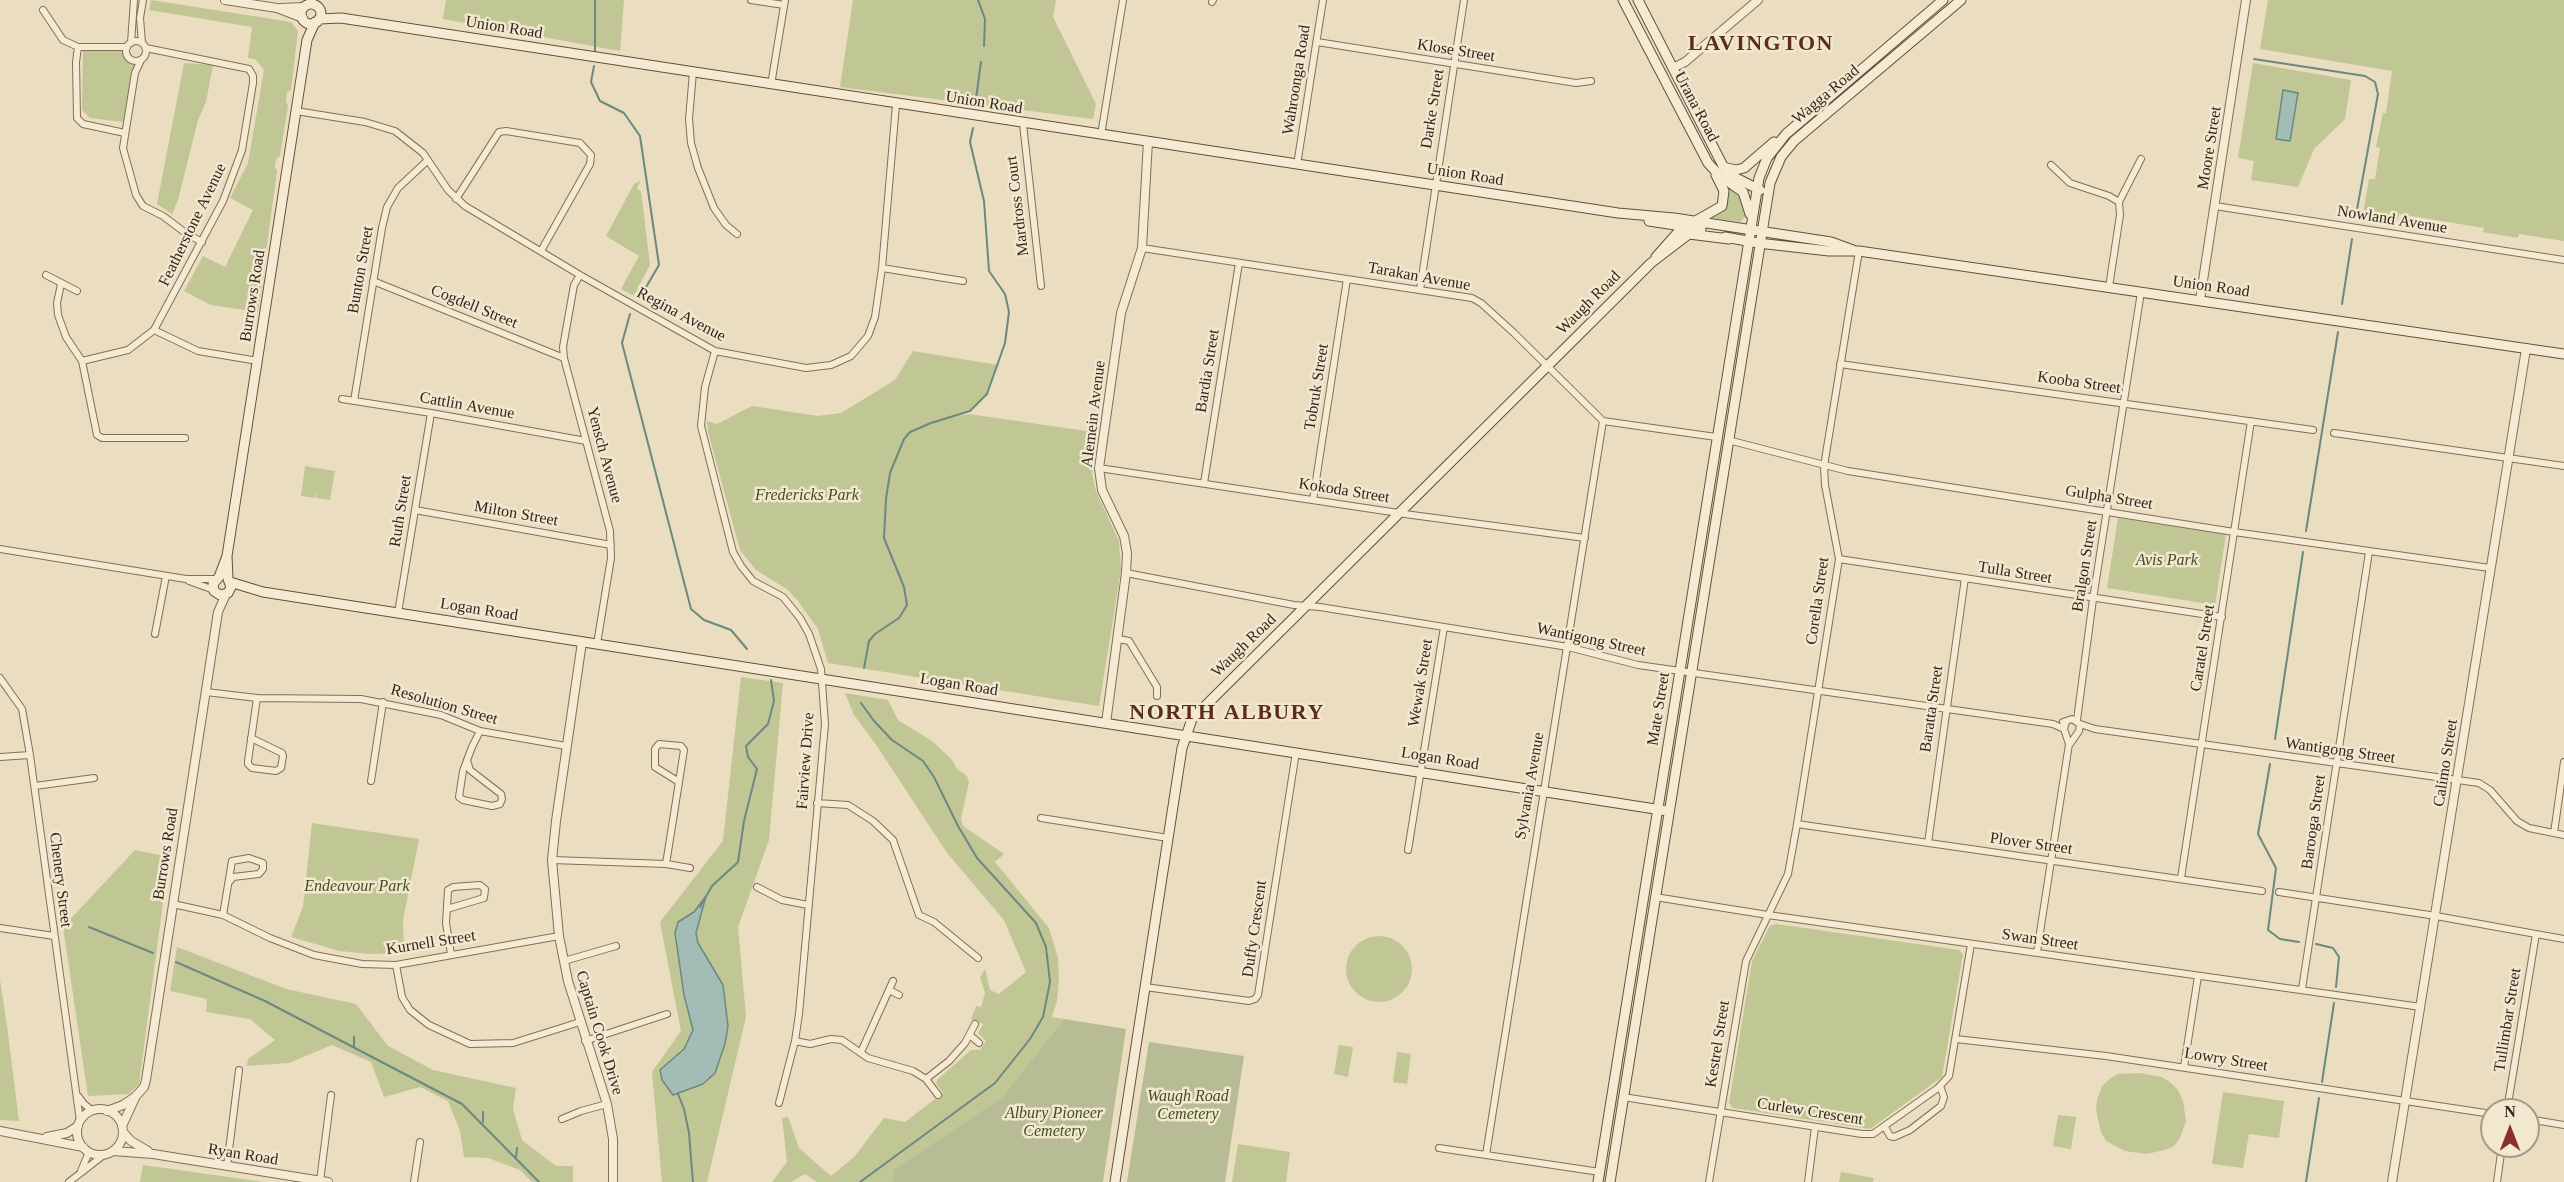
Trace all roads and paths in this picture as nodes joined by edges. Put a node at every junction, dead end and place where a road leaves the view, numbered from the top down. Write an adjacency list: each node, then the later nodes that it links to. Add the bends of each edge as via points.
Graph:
1 (134, 0): 24 (street)
2 (143, 0): 21 (street, via 140,18)
3 (225, 0): 16 (street, Union Road)
4 (751, 0): 13 (street)
5 (1123, 0): 42 (street)
6 (1323, 0): 20 (street, Wahroonga Road)
7 (1464, 0): 28 (street, Darke Street)
8 (1623, 0): 32 (main road, Urana Road)
9 (1638, 0): 29 (main road, Urana Road)
10 (1758, 0): 29 (street)
11 (1961, 0): 19 (main road, Wagga Road)
12 (2246, 0): 55 (street, Moore Street)
13 (784, 3): 34 (street)
14 (1939, 3): 19 (main road); 23 (main road, Wagga Road)
15 (306, 4): 16 (street, Union Road); 18 (main road)
16 (277, 8): 18 (street, Union Road)
17 (43, 10): 22 (street, via 63,40)
18 (314, 14): 30 (main road, Union Road, via 338,14 342,18); 38 (main road, Burrows Road)
19 (1944, 15): 27 (main road, Wagga Road)
20 (1317, 42): 28 (street, Klose Street); 48 (street, Wahroonga Road)
21 (144, 46): 24 (street, Featherstone Avenue, via 136,41); 25 (street, Featherstone Avenue); 26 (street)
22 (78, 47): 24 (street); 40 (street, via 77,118 83,124)
23 (1888, 47): 27 (main road); 35 (main road, Wagga Road)
24 (129, 51): 26 (street); 31 (street)
25 (159, 52): 26 (street, Featherstone Avenue); 65 (street, Featherstone Avenue, via 245,67 253,76 240,160)
26 (143, 58): 31 (street)
27 (1891, 58): 37 (main road, Wagga Road)
28 (1454, 64): 33 (street, Klose Street, via 1576,83); 50 (street, Darke Street)
29 (1673, 68): 32 (main road); 46 (main road, Urana Road)
30 (693, 72): 34 (main road, Union Road); 62 (street, via 689,119 693,151 714,208)
31 (135, 73): 40 (street)
32 (1661, 74): 47 (main road, Urana Road)
33 (1590, 81)
34 (771, 85): 36 (main road, Union Road)
35 (1825, 99): 37 (main road); 41 (main road, Wagga Road)
36 (896, 105): 39 (main road, Union Road); 74 (street, Regina Avenue)
37 (1832, 108): 54 (main road, Wagga Road, via 1784,152)
38 (296, 111): 45 (street, Regina Avenue, via 395,131 415,144); 93 (main road, Burrows Road)
39 (1023, 124): 42 (main road, Union Road); 81 (street, Mardross Court)
40 (125, 133): 65 (street, via 123,155 139,201)
41 (1786, 134): 46 (main road, via 1743,169 1731,170); 51 (main road, Wagga Road, via 1767,158)
42 (1101, 135): 43 (main road, Union Road)
43 (1148, 141): 48 (main road, Union Road); 68 (street, Alemein Avenue)
44 (2141, 159): 53 (street)
45 (428, 160): 52 (street, Regina Avenue); 78 (street, Bunton Street, via 398,188 387,207)
46 (1721, 162): 51 (main road, Urana Road, via 1731,174)
47 (1708, 163): 57 (main road, Waugh Road, via 1724,189 1724,201 1719,209); 59 (main road, Urana Road, via 1744,193)
48 (1297, 165): 50 (main road, Union Road)
49 (2051, 165): 53 (street, via 2070,183)
50 (1435, 186): 56 (main road, Union Road); 83 (street, Darke Street)
51 (1757, 187): 54 (main road); 59 (main road, Wagga Road)
52 (456, 199): 70 (street, Regina Avenue); 70 (street, via 499,132 580,143 591,155 590,164)
53 (2119, 202): 82 (street)
54 (1765, 203): 61 (main road, Wagga Road)
55 (2215, 206): 71 (street, Nowland Avenue); 86 (street, Moore Street)
56 (1623, 214): 57 (main road, Union Road); 58 (main road, Union Road)
57 (1695, 221): 59 (main road, Union Road); 60 (main road, Waugh Road)
58 (1664, 224): 60 (main road, Union Road); 67 (main road)
59 (1750, 224): 61 (main road, Union Road); 64 (main road, Wagga Road)
60 (1684, 227): 63 (main road, Union Road, via 1711,231); 67 (main road, Waugh Road)
61 (1760, 231): 66 (main road, Wagga Road); 69 (main road, Union Road)
62 (737, 234)
63 (1729, 239): 64 (main road, Union Road); 73 (main road, Waugh Road, via 1689,234)
64 (1747, 241): 66 (main road, Union Road); 104 (main road, Mate Street)
65 (202, 242): 87 (street, Featherstone Avenue)
66 (1758, 243): 69 (main road, Union Road); 106 (main road, Mate Street)
67 (1664, 247): 73 (main road, Waugh Road)
68 (1142, 248): 72 (street, Tarakan Avenue); 111 (street, Alemein Avenue, via 1121,313)
69 (1856, 250): 82 (main road, Union Road); 94 (street, Corella Street)
70 (541, 251): 76 (street, Regina Avenue)
71 (2564, 260)
72 (1239, 263): 77 (street, Tarakan Avenue); 112 (street, Bardia Street)
73 (1651, 263): 95 (main road, Waugh Road)
74 (882, 268): 79 (street); 89 (street, Regina Avenue, via 875,317 868,336 851,356 831,365 807,368)
75 (46, 275): 80 (street)
76 (580, 275): 89 (street, Regina Avenue); 91 (street, Yensch Avenue, via 573,292)
77 (1347, 279): 83 (street, Tarakan Avenue); 113 (street, Tobruk Street)
78 (373, 281): 91 (street, Cogdell Street); 97 (street, Bunton Street)
79 (963, 281)
80 (61, 284): 84 (street); 92 (street, via 57,303 60,326)
81 (1041, 286)
82 (2109, 287): 85 (main road, Union Road)
83 (1420, 290): 95 (street, Tarakan Avenue, via 1459,295 1481,303)
84 (77, 291)
85 (2141, 292): 86 (main road, Union Road); 98 (street, Bralgon Street)
86 (2200, 300): 88 (main road, Union Road)
87 (154, 330): 92 (street, Featherstone Avenue, via 128,350); 93 (street, via 198,351)
88 (2526, 349): 90 (main road, Union Road); 108 (street, Calimo Street)
89 (715, 351): 144 (street, Fairview Drive, via 705,387 701,426 733,552 753,581 783,597 800,618 815,647)
90 (2564, 354)
91 (564, 358): 107 (street, Yensch Avenue)
92 (82, 361): 105 (street, via 99,437)
93 (258, 361): 128 (main road, Burrows Road)
94 (1840, 364): 98 (street, Kooba Street); 109 (street, Corella Street)
95 (1547, 366): 100 (street, Tarakan Avenue); 116 (main road, Waugh Road)
96 (342, 399): 97 (street, Cattlin Avenue)
97 (354, 401): 99 (street, Cattlin Avenue)
98 (2124, 403): 101 (street, Kooba Street); 115 (street, Bralgon Street)
99 (431, 413): 107 (street, Cattlin Avenue); 114 (street, Ruth Street)
100 (1603, 421): 104 (street); 118 (street, Sylvania Avenue)
101 (2251, 422): 102 (street, Kooba Street); 117 (street, Caratel Street)
102 (2313, 430)
103 (2334, 433): 108 (street)
104 (1716, 437): 141 (main road, Mate Street)
105 (188, 438)
106 (1727, 440): 109 (street, Gulpha Street); 142 (main road, Mate Street)
107 (586, 441): 119 (street, Yensch Avenue)
108 (2509, 458): 110 (street); 123 (street, Calimo Street)
109 (1824, 466): 115 (street, Gulpha Street); 122 (street, Corella Street)
110 (2564, 466)
111 (1099, 468): 112 (street, Kokoda Street); 124 (street, Alemein Avenue, via 1102,490 1124,537)
112 (1204, 483): 113 (street, Kokoda Street)
113 (1313, 500): 116 (street, Kokoda Street)
114 (415, 510): 119 (street, Milton Street); 133 (street, Ruth Street)
115 (2107, 512): 117 (street, Gulpha Street); 130 (street, Bralgon Street)
116 (1399, 513): 118 (street, Kokoda Street); 131 (main road, Waugh Road)
117 (2234, 532): 121 (street, Gulpha Street); 134 (street, Caratel Street)
118 (1585, 538): 140 (street, Sylvania Avenue)
119 (611, 546): 139 (street, Yensch Avenue)
120 (0, 549): 125 (street, Logan Road)
121 (2369, 552): 123 (street, Gulpha Street); 163 (street, Barooga Street)
122 (1839, 558): 126 (street, Tulla Street); 145 (street, Corella Street)
123 (2490, 568): 167 (street, Calimo Street)
124 (1126, 573): 131 (street, Wantigong Street); 137 (street, Alemein Avenue)
125 (166, 576): 127 (street, Logan Road); 136 (street, via 153,626)
126 (1965, 578): 130 (street, Tulla Street); 150 (street, Baratta Street)
127 (186, 579): 128 (street, Logan Road); 129 (street, Logan Road)
128 (225, 584): 129 (main road); 132 (street, Burrows Road); 133 (main road, Logan Road)
129 (215, 591): 132 (street, Burrows Road)
130 (2093, 599): 134 (street, Tulla Street); 152 (street, Bralgon Street)
131 (1306, 606): 135 (street, Wantigong Street); 154 (main road, Waugh Road, via 1196,714)
132 (218, 612): 146 (street, Burrows Road)
133 (398, 613): 138 (main road, Logan Road)
134 (2222, 617): 156 (street, Caratel Street)
135 (1444, 627): 140 (street, Wantigong Street); 164 (street, Wewak Street)
136 (155, 634)
137 (1118, 639): 147 (street, via 1129,641 1157,687); 151 (street, Alemein Avenue)
138 (582, 642): 139 (main road, Logan Road); 157 (street, Captain Cook Drive)
139 (597, 644): 144 (main road, Logan Road)
140 (1568, 647): 141 (street, Wantigong Street); 170 (street, Sylvania Avenue)
141 (1680, 671): 142 (street, Wantigong Street); 172 (main road, Mate Street)
142 (1691, 673): 145 (street, Wantigong Street); 173 (main road, Mate Street)
143 (0, 678): 159 (street, Chenery Street, via 21,709)
144 (822, 679): 151 (main road, Logan Road); 171 (street, Fairview Drive, via 825,724)
145 (1818, 691): 150 (street, Wantigong Street); 175 (street, Corella Street)
146 (206, 692): 148 (street, Resolution Street); 192 (street, Burrows Road)
147 (1157, 696)
148 (257, 698): 149 (street, Resolution Street, via 334,697); 155 (street)
149 (383, 702): 153 (street, Resolution Street, via 441,715); 166 (street)
150 (1946, 709): 152 (street, Wantigong Street); 179 (street, Baratta Street)
151 (1106, 723): 154 (main road, Logan Road)
152 (2072, 726): 156 (street, Wantigong Street); 182 (street, Bralgon Street)
153 (480, 731): 157 (street, Resolution Street); 161 (street)
154 (1186, 735): 158 (main road, Logan Road); 178 (main road, Waugh Road)
155 (251, 738): 155 (street, via 250,766 276,771 281,768 282,753)
156 (2201, 745): 163 (street, Wantigong Street); 185 (street, Caratel Street)
157 (566, 746): 181 (street, Captain Cook Drive)
158 (1296, 752): 164 (main road, Logan Road); 212 (street, Duffy Crescent, via 1261,988 1255,999)
159 (30, 755): 160 (street); 169 (street, Chenery Street)
160 (0, 757)
161 (467, 760): 161 (street, via 460,799 500,804 501,794 470,770)
162 (2564, 762): 176 (street)
163 (2336, 764): 167 (street, Wantigong Street); 191 (street, Barooga Street)
164 (1420, 772): 170 (main road, Logan Road); 180 (street, Wewak Street)
165 (94, 778): 169 (street)
166 (371, 781)
167 (2457, 781): 176 (street, Wantigong Street, via 2484,785 2517,821); 197 (street, Calimo Street)
168 (679, 782): 168 (street, via 684,750 681,746 659,744 655,748 655,767); 183 (street)
169 (35, 786): 200 (street, Chenery Street)
170 (1543, 791): 172 (main road, Logan Road); 257 (street, Sylvania Avenue)
171 (817, 803): 193 (street, Fairview Drive); 207 (street, via 848,805 893,840 919,915 934,922)
172 (1658, 809): 173 (main road, Logan Road); 261 (main road, Mate Street)
173 (1668, 811): 190 (main road, Mate Street)
174 (1041, 818): 178 (street)
175 (1797, 824): 179 (street, Plover Street); 196 (street, Corella Street, via 1788,874)
176 (2554, 833): 177 (street, Wantigong Street)
177 (2564, 835)
178 (1168, 838): 212 (main road, Waugh Road)
179 (1928, 843): 182 (street, Plover Street)
180 (1408, 850)
181 (552, 860): 183 (street); 201 (street, Captain Cook Drive)
182 (2052, 861): 185 (street, Plover Street); 205 (street, Bralgon Street)
183 (666, 864): 184 (street)
184 (690, 868)
185 (2181, 879): 188 (street, Plover Street)
186 (230, 881): 186 (street, via 235,859 249,858 262,863 259,874 236,876); 195 (street)
187 (757, 887): 193 (street, via 782,900)
188 (2262, 891)
189 (2279, 892): 191 (street)
190 (1655, 897): 196 (street, Swan Street); 234 (main road, Mate Street)
191 (2316, 898): 197 (street); 213 (street, Barooga Street)
192 (173, 904): 195 (street, Kurnell Street); 233 (street, Burrows Road, via 148,1072 144,1088)
193 (808, 905): 223 (street, Fairview Drive)
194 (447, 909): 194 (street, via 450,888 480,885 485,889 482,899); 206 (street)
195 (223, 915): 209 (street, Kurnell Street, via 314,955 362,964)
196 (1768, 915): 203 (street, Swan Street); 241 (street, Kestrel Street, via 1746,961)
197 (2436, 916): 199 (street); 216 (street, Calimo Street)
198 (0, 928): 200 (street)
199 (2536, 934): 202 (street); 235 (street, Tullimbar Street)
200 (54, 936): 230 (street, Chenery Street)
201 (558, 936): 206 (street, Kurnell Street); 208 (street, Captain Cook Drive)
202 (2564, 939)
203 (1971, 944): 205 (street, Swan Street); 221 (street, Curlew Crescent)
204 (616, 946): 208 (street)
205 (2037, 952): 210 (street, Swan Street)
206 (452, 954): 209 (street, Kurnell Street)
207 (978, 958)
208 (564, 961): 218 (street, Captain Cook Drive)
209 (396, 965): 218 (street, via 402,997 410,1010 429,1025 470,1044 513,1043)
210 (2198, 976): 213 (street, Swan Street); 226 (street)
211 (893, 981): 214 (street)
212 (1145, 987): 266 (main road, Waugh Road)
213 (2302, 989): 216 (street, Swan Street)
214 (889, 990): 215 (street); 225 (street)
215 (899, 995)
216 (2421, 1007): 236 (street, Calimo Street)
217 (667, 1014): 222 (street)
218 (580, 1022): 222 (street, Captain Cook Drive)
219 (975, 1024): 220 (street)
220 (971, 1036): 224 (street); 228 (street)
221 (1956, 1039): 226 (street, Lowry Street); 229 (street, Curlew Crescent, via 1949,1076)
222 (585, 1041): 238 (street, Captain Cook Drive)
223 (795, 1041): 225 (street, via 810,1044 842,1040); 237 (street, Fairview Drive)
224 (979, 1043)
225 (861, 1052): 228 (street)
226 (2184, 1067): 236 (street, Lowry Street)
227 (239, 1070): 259 (street)
228 (926, 1079): 232 (street)
229 (1940, 1086): 248 (street, Curlew Crescent); 248 (street, via 1942,1103 1919,1123 1894,1137)
230 (76, 1093): 239 (street); 245 (street, Chenery Street)
231 (332, 1095): 262 (street)
232 (938, 1095)
233 (136, 1096): 240 (street); 249 (street, Burrows Road)
234 (1623, 1097): 241 (street, Curlew Crescent); 267 (main road, Mate Street)
235 (2509, 1098)
236 (2405, 1102): 242 (street, Lowry Street); 270 (street, Calimo Street)
237 (779, 1103)
238 (607, 1104): 243 (street); 265 (street, Captain Cook Drive, via 613,1139)
239 (93, 1111): 240 (street); 245 (street)
240 (107, 1111): 249 (street, via 116,1117)
241 (1721, 1112): 247 (street, Curlew Crescent); 268 (street, Kestrel Street)
242 (2480, 1112)
243 (562, 1119)
244 (2540, 1121): 246 (street)
245 (79, 1124): 251 (street, via 67,1133); 254 (street, via 78,1137)
246 (2564, 1125)
247 (1815, 1127): 248 (street, Curlew Crescent, via 1868,1135); 269 (street)
248 (1885, 1127)
249 (122, 1129): 255 (street, via 120,1143); 256 (street, Ryan Road, via 131,1141)
250 (0, 1131): 251 (street)
251 (42, 1138): 254 (street)
252 (420, 1142): 264 (street)
253 (1439, 1148): 257 (street)
254 (86, 1149): 255 (street); 260 (street)
255 (109, 1153): 256 (street, Ryan Road); 260 (street)
256 (153, 1154): 259 (street, Ryan Road)
257 (1485, 1155): 261 (street)
258 (2500, 1158): 271 (street)
259 (226, 1166): 262 (street, Ryan Road)
260 (81, 1171): 263 (street)
261 (1599, 1177)
262 (324, 1181)
263 (69, 1182)
264 (414, 1182)
265 (613, 1182)
266 (1115, 1182)
267 (1610, 1182)
268 (1709, 1182)
269 (1808, 1182)
270 (2392, 1182)
271 (2497, 1182)

